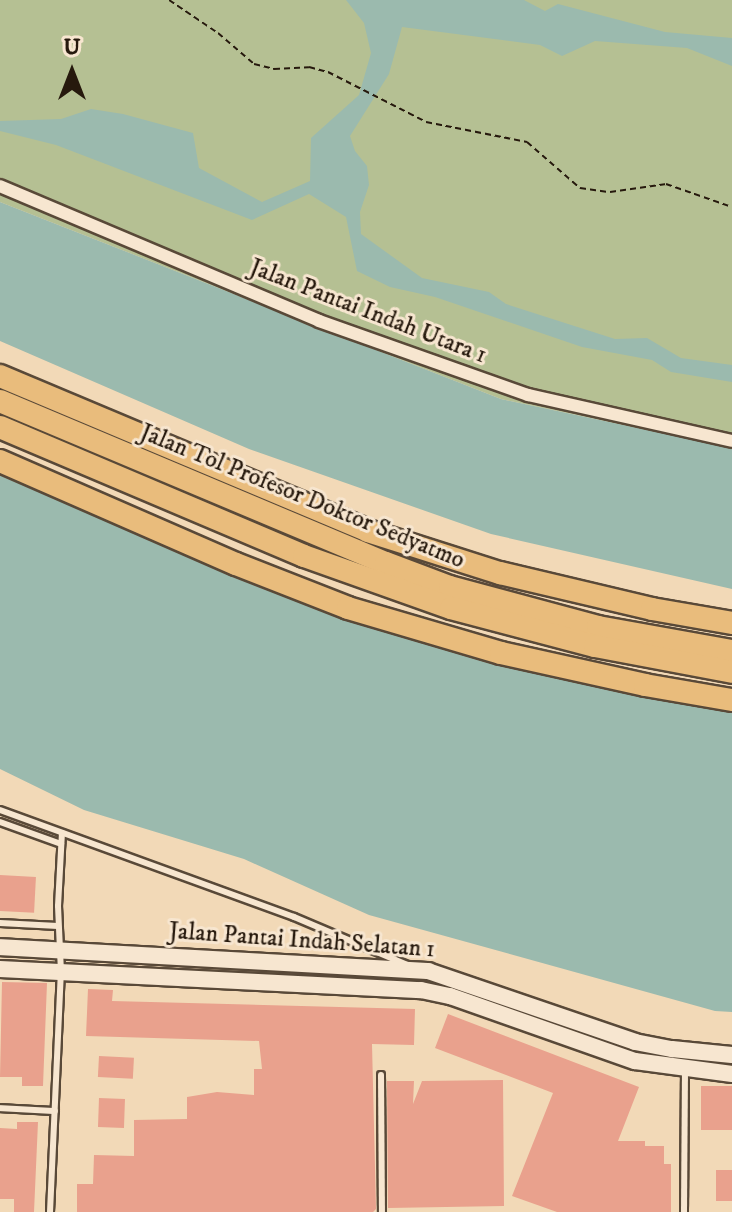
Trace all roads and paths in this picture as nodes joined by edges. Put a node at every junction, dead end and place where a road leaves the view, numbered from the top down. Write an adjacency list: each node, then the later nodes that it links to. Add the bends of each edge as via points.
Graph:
1 (169, 0): 3 (path, via 254,64 328,72 426,122 527,142 580,188 610,192 666,184)
2 (0, 186): 7 (street, Jalan Pantai Indah Utara 1, via 319,321 528,395)
3 (732, 207)
4 (0, 376): 9 (highway, Jalan Tol Profesor Doktor Sedyatmo, via 368,531 500,573)
5 (0, 401): 10 (highway, Jalan Tol Profesor Doktor Sedyatmo, via 450,587 598,627)
6 (0, 427): 11 (highway, Jalan Tol Profesor Doktor Sedyatmo, via 304,556 451,608 581,643)
7 (732, 441)
8 (0, 461): 12 (highway, via 348,608 501,653)
9 (732, 623)
10 (732, 651)
11 (732, 672)
12 (732, 700)
13 (0, 810): 15 (lane)
14 (0, 822): 16 (lane)
15 (62, 833): 16 (lane); 22 (lane, via 321,928 404,961)
16 (61, 844): 18 (lane)
17 (0, 923): 18 (lane)
18 (58, 926): 20 (lane)
19 (0, 947): 20 (street, Jalan Pantai Indah Selatan 1)
20 (58, 950): 22 (street, Jalan Pantai Indah Selatan 1); 23 (lane)
21 (0, 969): 23 (street, Jalan Pantai Indah Selatan 1)
22 (411, 969): 24 (street, Jalan Pantai Indah Selatan 1, via 445,974 635,1042)
23 (61, 972): 26 (street, Jalan Pantai Indah Selatan 1, via 421,990 635,1061); 30 (lane)
24 (687, 1051): 25 (street, Jalan Pantai Indah Selatan 1); 26 (street)
25 (732, 1055)
26 (685, 1069): 27 (street, Jalan Pantai Indah Selatan 1); 33 (lane)
27 (732, 1074)
28 (381, 1075): 32 (lane)
29 (0, 1108): 30 (lane)
30 (55, 1111): 31 (lane)
31 (50, 1212)
32 (382, 1212)
33 (684, 1212)

